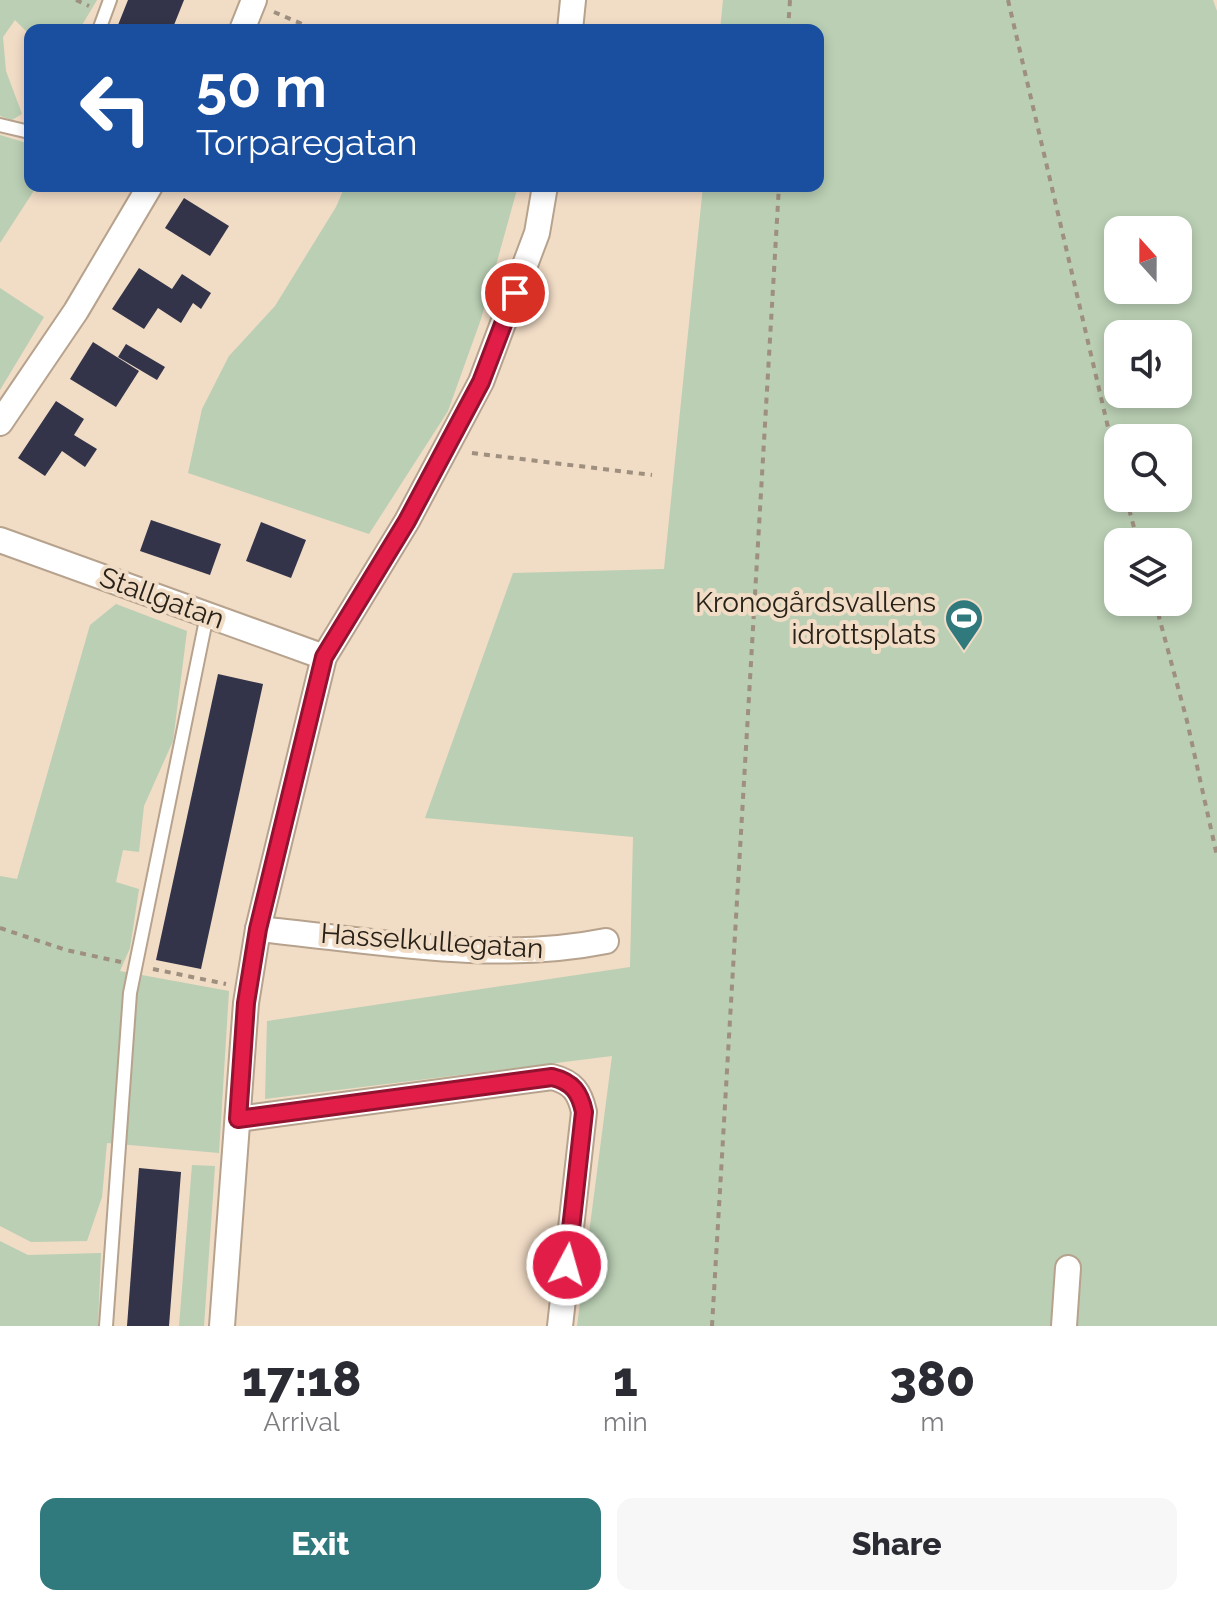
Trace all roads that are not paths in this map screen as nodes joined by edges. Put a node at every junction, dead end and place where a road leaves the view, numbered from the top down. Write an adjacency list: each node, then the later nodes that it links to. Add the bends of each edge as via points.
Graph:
1 (110, 0): 4 (lane)
2 (573, 0): 6 (street)
3 (254, 2): 5 (street)
4 (101, 24)
5 (245, 24)
6 (571, 24)
7 (0, 125): 8 (lane)
8 (24, 131)
9 (146, 192): 11 (street, via 76,311)
10 (544, 192): 14 (street, via 537,233 481,382 407,521)
11 (0, 423)
12 (0, 540): 13 (street, Stallgatan)
13 (207, 615): 14 (street, Stallgatan); 19 (lane, via 130,993)
14 (324, 657): 15 (street)
15 (258, 929): 16 (street, Hasselkullegatan, via 464,949 567,949); 17 (street, via 246,1003)
16 (606, 941)
17 (238, 1119): 20 (street); 21 (street, via 552,1077 571,1085 584,1112)
18 (1068, 1268): 22 (street)
19 (106, 1326)
20 (222, 1326)
21 (560, 1326)
22 (1064, 1326)

